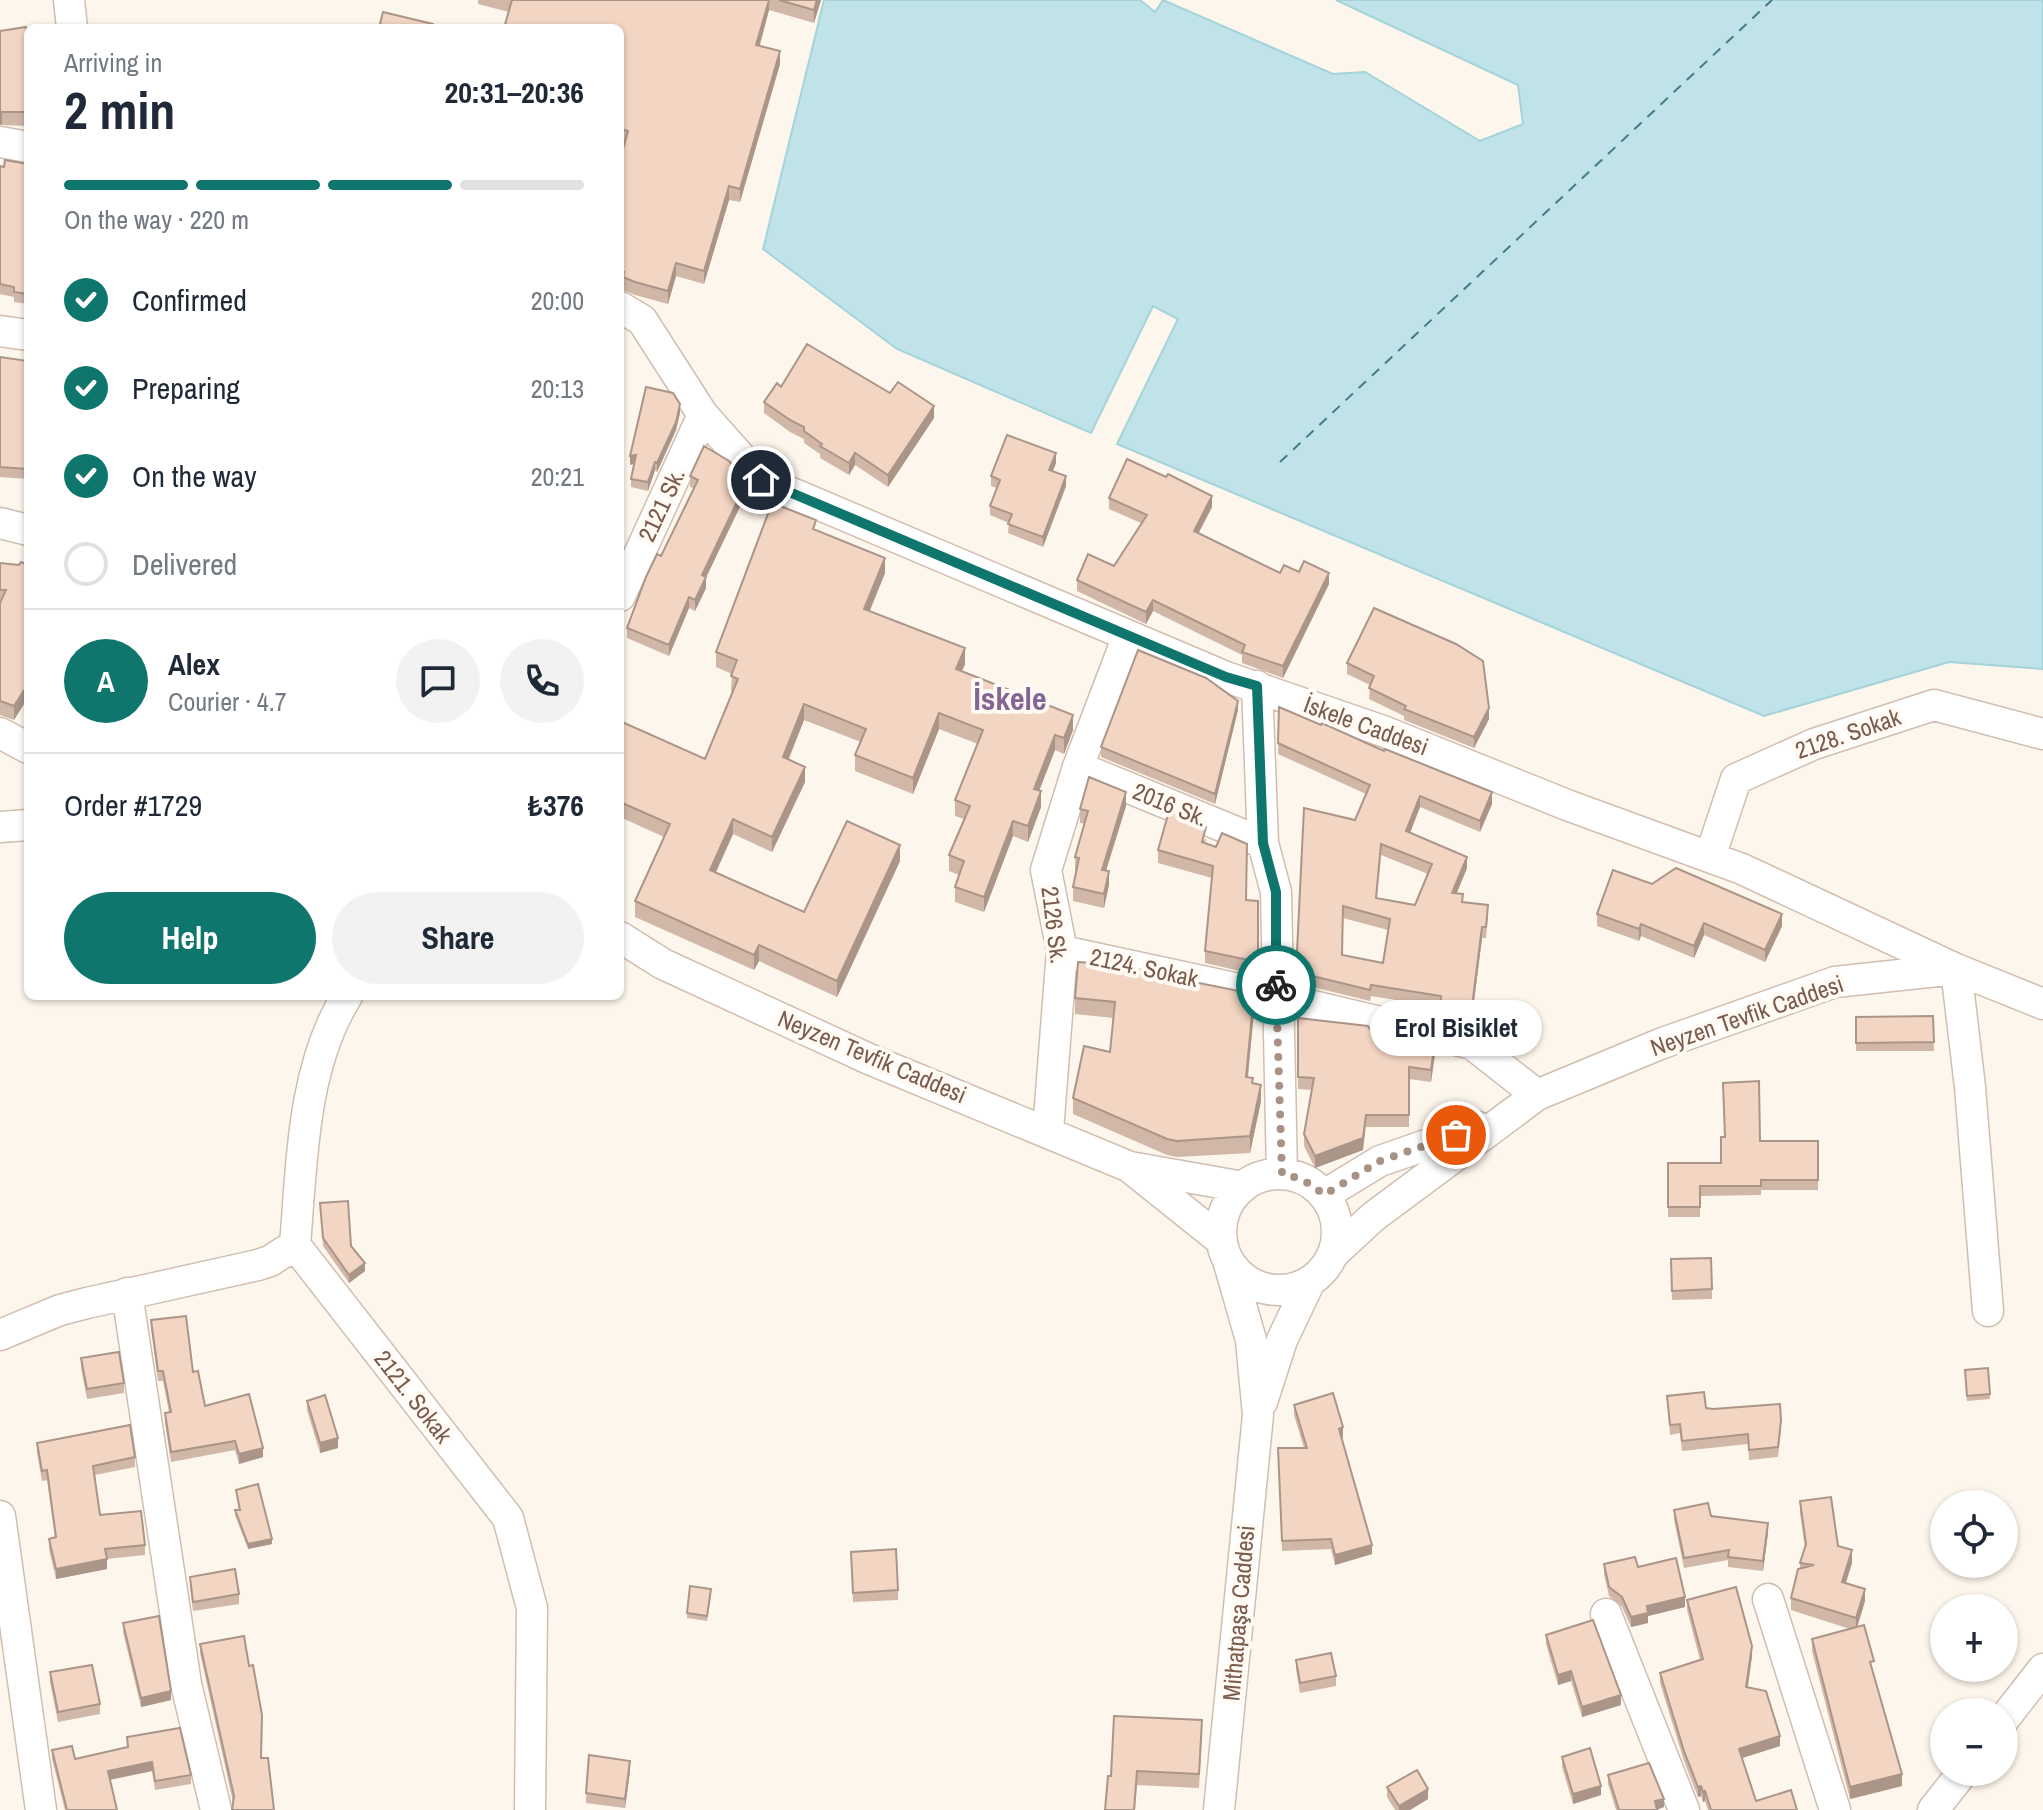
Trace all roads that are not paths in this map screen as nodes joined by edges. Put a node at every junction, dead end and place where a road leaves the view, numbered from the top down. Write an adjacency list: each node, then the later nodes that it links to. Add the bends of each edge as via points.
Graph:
1 (69, 0): 2 (street)
2 (72, 24)
3 (0, 142): 4 (street)
4 (24, 146)
5 (624, 309): 8 (street, İskele Caddesi, via 642,320)
6 (0, 331): 7 (street)
7 (24, 334)
8 (703, 415): 11 (street, 2121 Sk.); 12 (street, İskele Caddesi, via 761,480)
9 (0, 523): 10 (street)
10 (24, 529)
11 (624, 587)
12 (1128, 636): 13 (street, İskele Caddesi); 17 (street, 2126 Sk.)
13 (1257, 686): 20 (street); 21 (street, İskele Caddesi)
14 (0, 733): 16 (street)
15 (2043, 734): 21 (street, 2128. Sokak, via 1934,705 1814,744 1736,779)
16 (24, 746)
17 (1078, 767): 20 (street, 2016 Sk.); 23 (street, 2126 Sk., via 1046,870)
18 (24, 825): 19 (street)
19 (0, 827)
20 (1263, 843): 25 (street, via 1276,892)
21 (1710, 857): 24 (street, İskele Caddesi)
22 (624, 940): 30 (street, Neyzen Tevfik Caddesi, via 663,964 869,1059)
23 (1062, 951): 25 (street, 2124. Sokak); 30 (street, 2126 Sk.)
24 (1956, 969): 27 (street, Neyzen Tevfik Caddesi); 28 (street, Neyzen Tevfik Caddesi, via 1835,982 1660,1044); 40 (street)
25 (1276, 997): 28 (street, 2124. Sokak, via 1472,1044); 32 (street)
26 (339, 1000): 35 (street, via 307,1110)
27 (2043, 1004)
28 (1537, 1095): 29 (street, Neyzen Tevfik Caddesi)
29 (1506, 1117): 34 (street, Neyzen Tevfik Caddesi, via 1380,1161); 37 (street, Neyzen Tevfik Caddesi, via 1373,1217)
30 (1048, 1131): 31 (street, Neyzen Tevfik Caddesi)
31 (1130, 1167): 33 (street); 36 (street)
32 (1282, 1174): 33 (street); 34 (street, via 1311,1184)
33 (1243, 1187): 36 (street, via 1225,1211)
34 (1324, 1195): 37 (street, via 1337,1224)
35 (295, 1245): 39 (street, via 258,1265); 51 (street, 2121. Sokak, via 508,1518 532,1608)
36 (1225, 1250): 38 (street, via 1239,1274 1255,1285 1283,1289); 42 (street, via 1251,1340)
37 (1332, 1255): 38 (street)
38 (1310, 1281): 42 (street, via 1282,1340)
39 (127, 1293): 41 (street, via 60,1310); 50 (street, via 186,1684)
40 (1988, 1311)
41 (0, 1335)
42 (1258, 1415): 52 (street, Mithatpaşa Caddesi)
43 (0, 1516): 49 (street)
44 (1768, 1599): 54 (street)
45 (1606, 1614): 53 (street)
46 (2043, 1669): 47 (street)
47 (2018, 1701)
48 (1952, 1786): 55 (street)
49 (41, 1810)
50 (216, 1810)
51 (530, 1810)
52 (1219, 1810)
53 (1684, 1810)
54 (1835, 1810)
55 (1933, 1810)

